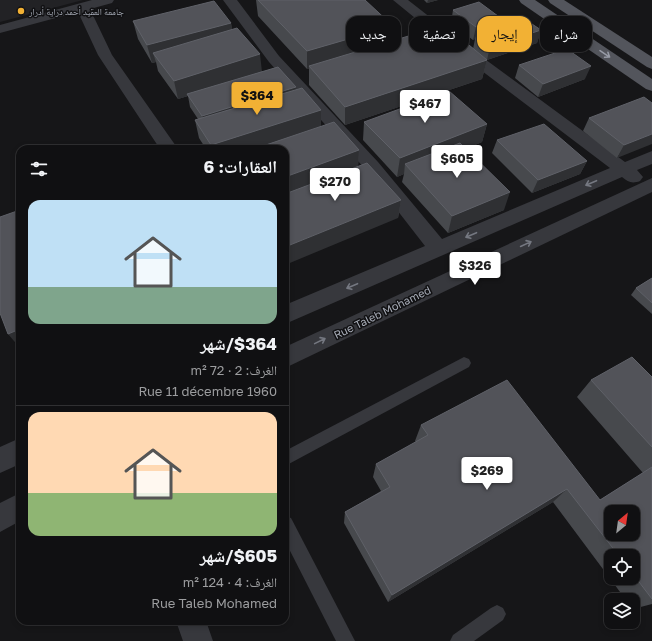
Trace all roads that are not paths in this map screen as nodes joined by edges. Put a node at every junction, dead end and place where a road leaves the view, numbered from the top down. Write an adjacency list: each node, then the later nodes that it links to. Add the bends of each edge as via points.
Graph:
1 (107, 0): 6 (street)
2 (230, 0): 14 (street, via 274,59 372,166)
3 (400, 0): 12 (street)
4 (526, 0): 9 (main road, one-way to 9)
5 (555, 0): 8 (main road)
6 (82, 7): 7 (street); 10 (street, via 105,55)
7 (0, 29)
8 (652, 64)
9 (652, 86)
10 (166, 145)
11 (652, 156): 12 (street)
12 (623, 169): 13 (street); 14 (street, one-way to 14)
13 (650, 187): 16 (street, Rue Taleb Mohamed, one-way to 13)
14 (439, 249): 15 (street, one-way to 15)
15 (289, 313)
16 (289, 356)
17 (464, 363): 19 (lane)
18 (16, 452): 20 (street)
19 (289, 457)
20 (0, 461)
21 (16, 508): 22 (street)
22 (0, 518)
23 (289, 532): 27 (lane)
24 (497, 614): 28 (lane)
25 (192, 625): 26 (street)
26 (198, 641)
27 (346, 641)
28 (459, 641)

